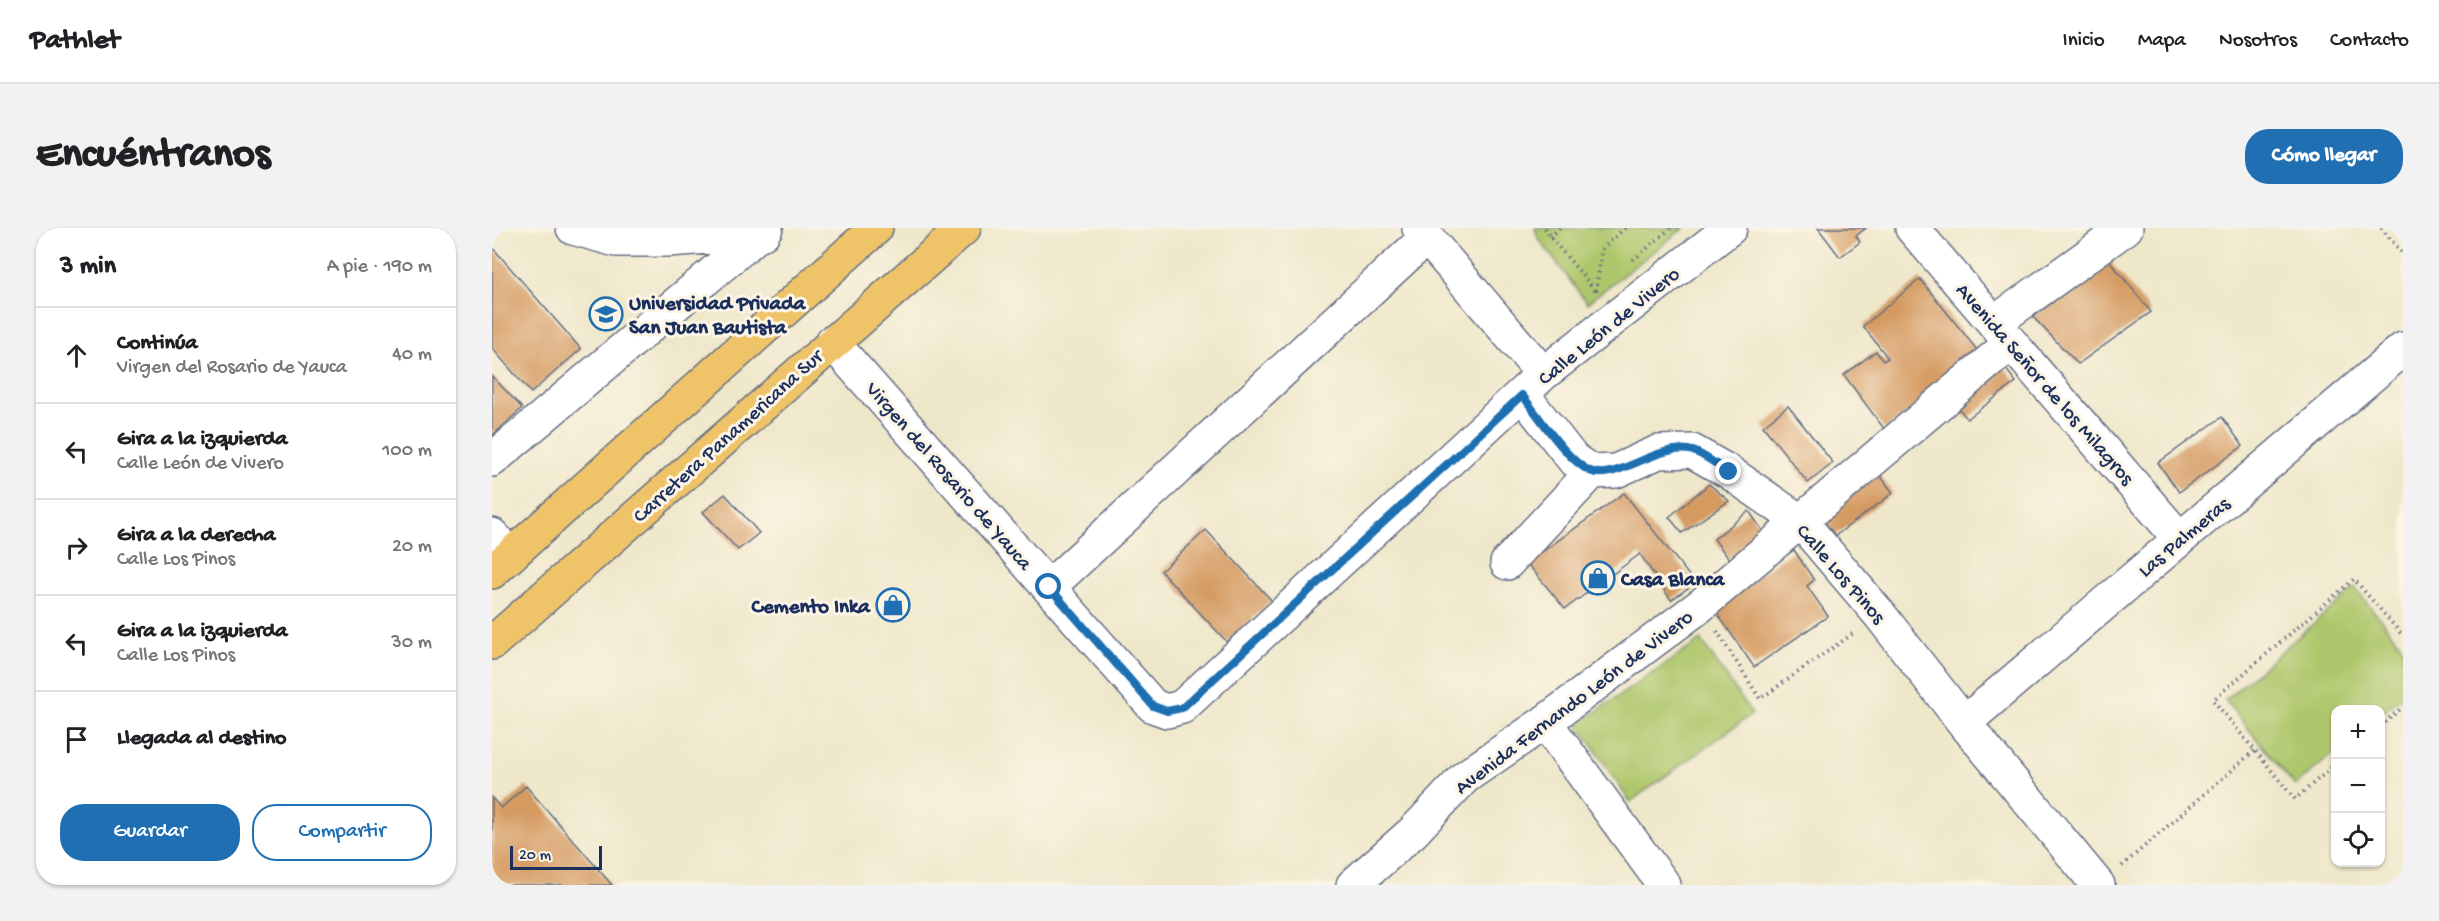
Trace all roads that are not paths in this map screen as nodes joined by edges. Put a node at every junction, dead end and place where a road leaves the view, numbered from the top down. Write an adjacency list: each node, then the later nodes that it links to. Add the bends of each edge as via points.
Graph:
1 (573, 228): 7 (street, via 616,240 668,240)
2 (876, 228): 17 (highway)
3 (964, 228): 9 (highway, Carretera Panamericana Sur)
4 (1730, 228): 12 (street, Calle León de Vivero)
5 (1912, 228): 10 (street, Avenida Señor de los Milagros)
6 (2126, 228): 10 (street, Avenida Fernando León de Vivero)
7 (764, 231): 13 (street)
8 (1423, 233): 12 (street); 19 (street)
9 (832, 342): 19 (street, Virgen del Rosario de Yauca); 20 (highway, Carretera Panamericana Sur)
10 (1998, 342): 15 (street, Avenida Fernando León de Vivero); 16 (street, Avenida Señor de los Milagros)
11 (2403, 349): 16 (street, Las Palmeras)
12 (1533, 385): 14 (street, via 1573,459); 21 (street, Calle León de Vivero, via 1182,708)
13 (492, 460)
14 (1592, 472): 15 (street, Calle Los Pinos, via 1616,471 1658,452 1692,451); 18 (street)
15 (1801, 522): 22 (street, Avenida Fernando León de Vivero, via 1700,606); 23 (street, Calle Los Pinos)
16 (2179, 538): 23 (street, Las Palmeras)
17 (498, 554)
18 (1507, 563)
19 (1049, 587): 21 (street, Virgen del Rosario de Yauca, via 1153,706)
20 (492, 643)
21 (1167, 711)
22 (1545, 722): 25 (street, Avenida Fernando León de Vivero, via 1465,777 1413,832); 26 (street)
23 (1964, 723): 24 (street, Calle Los Pinos)
24 (2107, 878)
25 (1353, 885)
26 (1665, 885)

